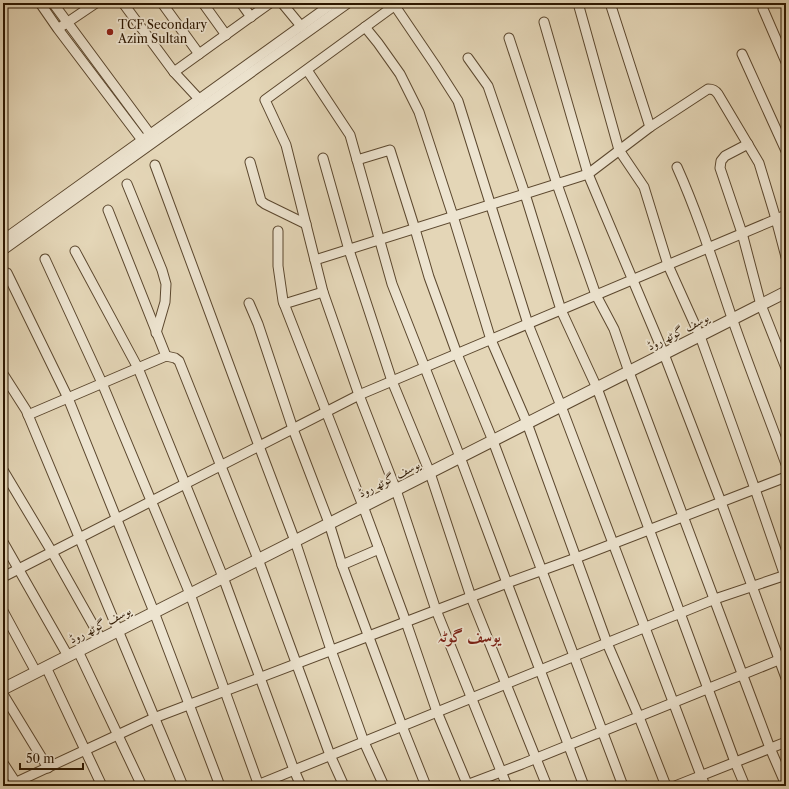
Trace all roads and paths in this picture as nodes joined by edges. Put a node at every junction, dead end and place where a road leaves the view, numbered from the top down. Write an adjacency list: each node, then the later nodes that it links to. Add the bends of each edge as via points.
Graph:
1 (40, 3): 21 (street)
2 (53, 3): 17 (street)
3 (96, 3): 17 (street)
4 (123, 3): 29 (street)
5 (162, 3): 24 (street)
6 (204, 3): 22 (street)
7 (241, 3): 16 (street)
8 (270, 3): 16 (street)
9 (282, 3): 19 (street)
10 (332, 3): 19 (street)
11 (348, 3): 32 (street)
12 (578, 3): 35 (street)
13 (397, 4): 20 (street); 46 (street, via 458,101)
14 (611, 6): 31 (street)
15 (763, 9): 27 (street)
16 (251, 17): 22 (street)
17 (66, 22): 21 (street); 32 (street)
18 (544, 22): 42 (street)
19 (301, 26): 30 (street)
20 (365, 27): 28 (street); 49 (street, via 400,74 419,112)
21 (58, 29): 33 (street)
22 (226, 35): 24 (street)
23 (509, 38): 44 (street)
24 (199, 54): 29 (street)
25 (742, 54): 36 (street)
26 (468, 58): 45 (street, via 488,86)
27 (786, 62)
28 (306, 70): 38 (street, via 350,135); 51 (street, via 265,100 286,145)
29 (174, 72): 30 (street)
30 (199, 99): 32 (street)
31 (650, 127): 34 (street, via 708,89 712,89 716,90); 35 (street)
32 (154, 136): 33 (street)
33 (145, 143): 55 (street); 58 (street)
34 (748, 144): 50 (street, via 759,164); 54 (street, via 725,156 720,168)
35 (619, 150): 42 (street); 64 (street, via 644,187)
36 (786, 151)
37 (323, 158): 59 (street)
38 (357, 160): 52 (street, via 390,150); 56 (street)
39 (250, 162): 51 (street, via 261,201)
40 (155, 165): 98 (street)
41 (677, 167): 57 (street)
42 (588, 174): 44 (street); 66 (street)
43 (127, 184): 76 (street, via 166,284 165,302)
44 (557, 184): 45 (street); 69 (street)
45 (525, 194): 46 (street); 73 (street)
46 (491, 204): 49 (street); 75 (street)
47 (108, 210): 76 (street)
48 (786, 215): 50 (street)
49 (453, 216): 52 (street); 78 (street)
50 (776, 219): 54 (street); 61 (street)
51 (306, 224): 63 (street)
52 (415, 228): 56 (street); 79 (street, via 429,277)
53 (278, 231): 71 (street, via 278,266)
54 (742, 233): 57 (street); 72 (street)
55 (3, 240)
56 (380, 240): 59 (street); 82 (street, via 392,284)
57 (708, 248): 64 (street); 74 (street)
58 (3, 250)
59 (349, 250): 63 (street); 87 (street)
60 (75, 251): 83 (street)
61 (786, 257)
62 (46, 259): 88 (street)
63 (315, 260): 67 (street)
64 (668, 264): 66 (street); 77 (street)
65 (6, 273): 91 (street)
66 (633, 279): 69 (street); 80 (street)
67 (323, 292): 71 (street); 90 (street)
68 (786, 292): 72 (street, یوسف گوٹھ روڈ)
69 (596, 295): 73 (street); 85 (street, via 614,329)
70 (249, 303): 96 (street)
71 (284, 304): 93 (street)
72 (762, 305): 74 (street, یوسف گوٹھ روڈ); 84 (street)
73 (561, 310): 75 (street); 89 (street)
74 (732, 319): 77 (street, یوسف گوٹھ روڈ); 100 (street)
75 (528, 324): 78 (street); 92 (street)
76 (156, 333): 81 (street)
77 (700, 336): 80 (street, یوسف گوٹھ روڈ); 106 (street)
78 (491, 340): 79 (street); 95 (street)
79 (457, 354): 82 (street); 97 (street)
80 (664, 354): 85 (street, یوسف گوٹھ روڈ); 109 (street)
81 (166, 356): 83 (street); 101 (street, via 179,361)
82 (425, 367): 87 (street); 99 (street)
83 (138, 368): 88 (street); 105 (street)
84 (786, 368)
85 (629, 372): 89 (street, یوسف گوٹھ روڈ); 111 (street)
86 (3, 374): 94 (street)
87 (392, 381): 90 (street); 103 (street)
88 (102, 384): 91 (street); 108 (street)
89 (597, 388): 92 (street, یوسف گوٹھ روڈ); 114 (street)
90 (359, 395): 93 (street); 107 (street)
91 (68, 398): 94 (street); 112 (street)
92 (561, 406): 95 (street, یوسف گوٹھ روڈ); 118 (street)
93 (326, 412): 96 (street); 110 (street)
94 (28, 415): 115 (street)
95 (527, 423): 97 (street, یوسف گوٹھ روڈ); 121 (street)
96 (293, 429): 98 (street); 113 (street)
97 (493, 441): 99 (street, یوسف گوٹھ روڈ); 125 (street)
98 (259, 446): 101 (street); 116 (street)
99 (460, 457): 103 (street, یوسف گوٹھ روڈ); 129 (street)
100 (786, 464)
101 (220, 466): 105 (street); 122 (street)
102 (3, 470): 120 (street)
103 (430, 473): 107 (street, یوسف گوٹھ روڈ); 132 (street)
104 (786, 477): 106 (street)
105 (185, 484): 108 (street); 127 (street)
106 (755, 489): 109 (street); 128 (street)
107 (396, 490): 110 (street, یوسف گوٹھ روڈ); 134 (street)
108 (151, 501): 112 (street); 131 (street)
109 (721, 502): 111 (street); 130 (street)
110 (363, 506): 113 (street, یوسف گوٹھ روڈ); 119 (street)
111 (684, 516): 114 (street); 133 (street)
112 (116, 519): 115 (street); 136 (street)
113 (329, 523): 116 (street, یوسف گوٹھ روڈ); 123 (street)
114 (650, 529): 118 (street); 137 (street)
115 (79, 538): 120 (street); 140 (street)
116 (295, 541): 122 (street, یوسف گوٹھ روڈ); 144 (street)
117 (3, 542): 124 (street)
118 (613, 544): 121 (street); 139 (street)
119 (379, 549): 123 (street); 138 (street)
120 (52, 552): 124 (street); 142 (street)
121 (576, 558): 125 (street); 143 (street)
122 (258, 559): 127 (street, یوسف گوٹھ روڈ); 148 (street)
123 (342, 566): 141 (street)
124 (18, 569): 126 (street); 145 (street)
125 (542, 571): 129 (street); 146 (street)
126 (3, 576)
127 (223, 577): 131 (street, یوسف گوٹھ روڈ); 152 (street)
128 (786, 577): 130 (street)
129 (507, 583): 132 (street); 150 (street)
130 (752, 587): 133 (street); 147 (street)
131 (190, 594): 136 (street, یوسف گوٹھ روڈ); 157 (street)
132 (471, 597): 134 (street); 154 (street)
133 (715, 599): 137 (street); 151 (street)
134 (436, 610): 138 (street); 159 (street)
135 (3, 611): 149 (street)
136 (154, 612): 140 (street, یوسف گوٹھ روڈ); 161 (street)
137 (680, 613): 139 (street); 156 (street)
138 (406, 622): 141 (street); 162 (street)
139 (645, 628): 143 (street); 160 (street)
140 (118, 630): 142 (street, یوسف گوٹھ روڈ); 164 (street)
141 (369, 636): 144 (street); 165 (street)
142 (101, 639): 145 (street, یوسف گوٹھ روڈ)
143 (608, 643): 146 (street); 163 (street)
144 (331, 650): 148 (street); 168 (street)
145 (73, 653): 149 (street, یوسف گوٹھ روڈ); 167 (street)
146 (574, 656): 150 (street); 166 (street)
147 (783, 658): 151 (street); 153 (street)
148 (296, 664): 152 (street); 173 (street)
149 (41, 669): 155 (street, یوسف گوٹھ روڈ); 172 (street)
150 (540, 670): 154 (street); 170 (street)
151 (743, 675): 156 (street); 171 (street)
152 (260, 678): 157 (street); 178 (street)
153 (786, 678)
154 (506, 684): 159 (street); 174 (street)
155 (3, 688)
156 (708, 689): 160 (street); 175 (street)
157 (224, 691): 161 (street); 187 (street)
158 (3, 694): 177 (street)
159 (472, 698): 162 (street); 179 (street)
160 (674, 703): 163 (street); 180 (street)
161 (189, 705): 164 (street); 186 (street)
162 (437, 712): 165 (street); 192 (street)
163 (639, 717): 166 (street); 197 (street)
164 (154, 718): 167 (street); 185 (street)
165 (402, 726): 168 (street); 191 (street)
166 (603, 731): 170 (street); 196 (street)
167 (118, 735): 172 (street); 184 (street)
168 (364, 742): 173 (street); 190 (street)
169 (786, 742): 171 (street)
170 (569, 745): 174 (street); 195 (street)
171 (770, 748): 175 (street); 182 (street)
172 (86, 750): 177 (street); 183 (street)
173 (330, 755): 178 (street); 189 (street)
174 (536, 758): 179 (street); 194 (street)
175 (735, 762): 180 (street); 200 (street)
176 (3, 763): 181 (street)
177 (48, 768): 181 (street)
178 (294, 770): 187 (street); 188 (street)
179 (502, 772): 192 (street); 193 (street)
180 (701, 776): 198 (street); 199 (street)
181 (14, 785)
182 (786, 785)
183 (102, 786)
184 (142, 786)
185 (183, 786)
186 (220, 786)
187 (258, 786)
188 (301, 786)
189 (344, 786)
190 (384, 786)
191 (426, 786)
192 (466, 786)
193 (507, 786)
194 (547, 786)
195 (584, 786)
196 (623, 786)
197 (666, 786)
198 (675, 786)
199 (705, 786)
200 (745, 786)

